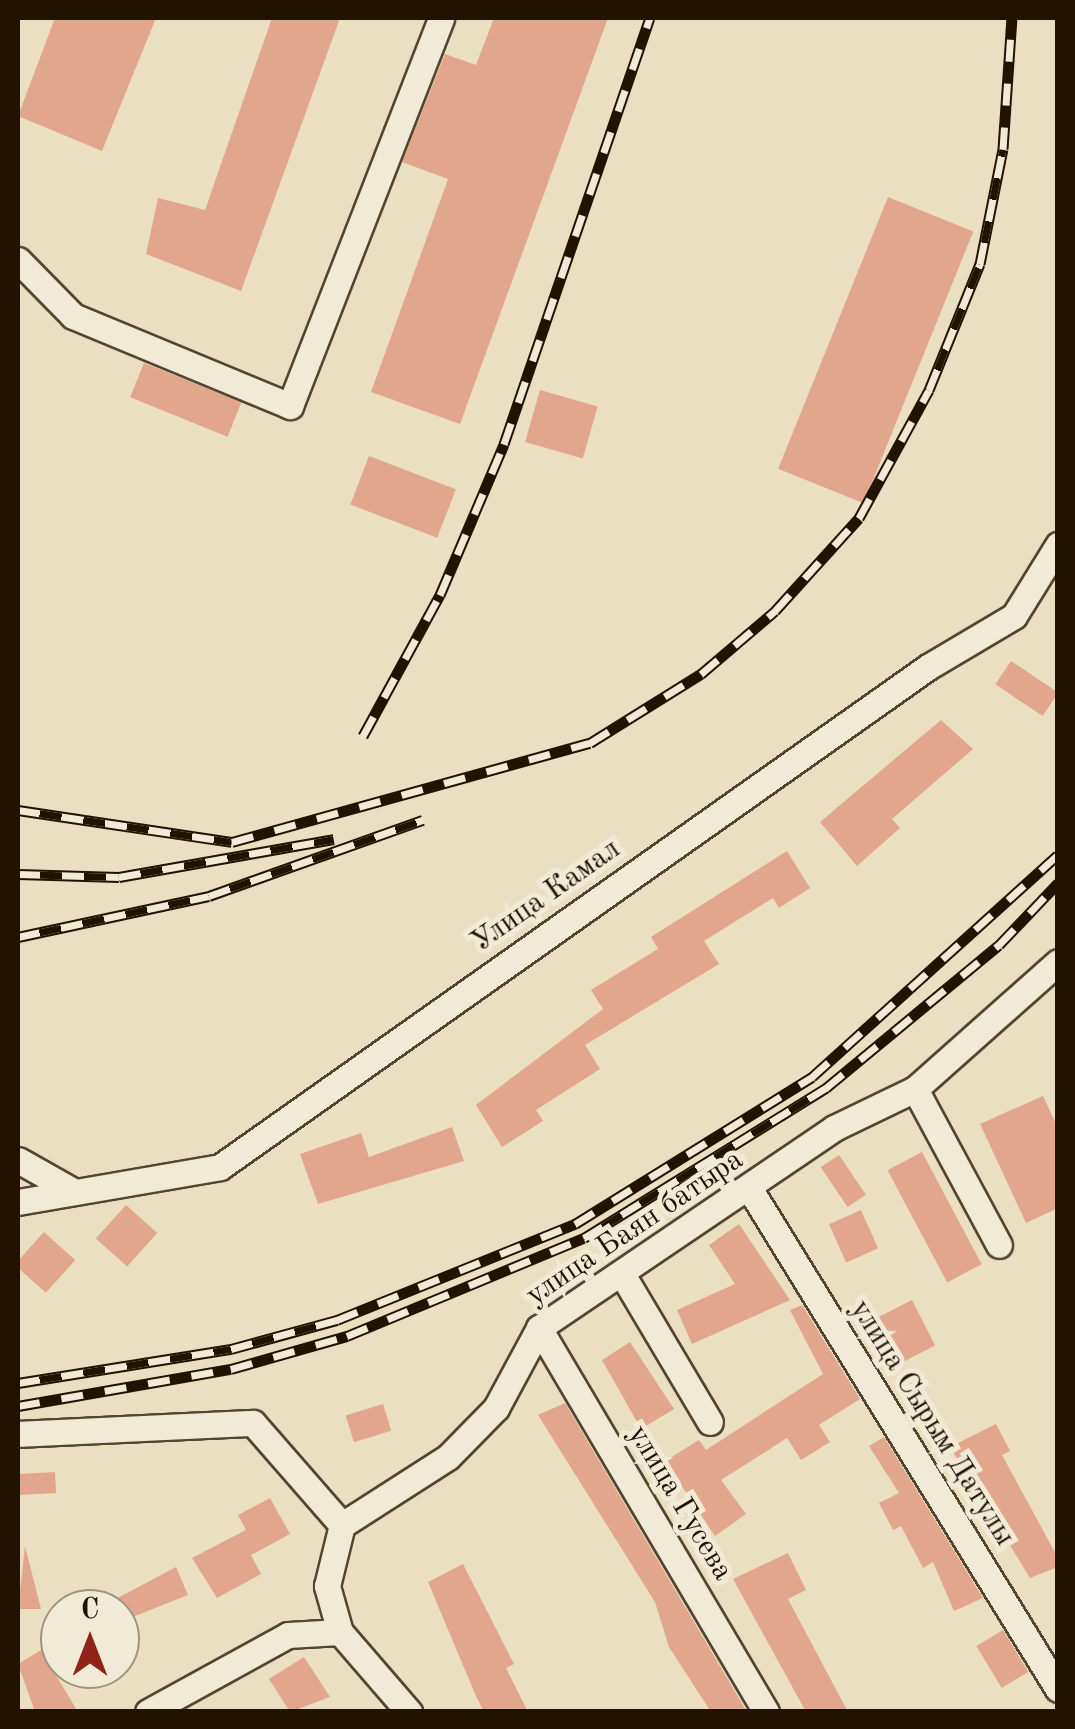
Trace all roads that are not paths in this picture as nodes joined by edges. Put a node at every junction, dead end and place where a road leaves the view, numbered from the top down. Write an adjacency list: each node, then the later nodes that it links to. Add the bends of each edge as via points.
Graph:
1 (441, 18): 2 (street, via 290,406 72,316)
2 (18, 260)
3 (1058, 545): 8 (street, Улица Камал, via 1014,616 928,667 220,1166)
4 (1058, 962): 5 (street, улица Баян батыра)
5 (914, 1089): 7 (street, улица Баян батыра, via 834,1128); 10 (street)
6 (18, 1160): 8 (street)
7 (752, 1191): 11 (street, улица Баян батыра); 17 (street, улица Сырым Датулы)
8 (75, 1192): 9 (street, Улица Камал)
9 (18, 1202)
10 (999, 1245)
11 (622, 1274): 12 (street, улица Баян батыра); 13 (street)
12 (539, 1328): 15 (street, улица Баян батыра, via 496,1408 448,1457); 20 (street, улица Гусева)
13 (710, 1422)
14 (18, 1434): 15 (street, via 253,1423)
15 (342, 1526): 16 (street, via 327,1586)
16 (340, 1632): 18 (street, via 288,1636); 19 (street)
17 (1058, 1689)
18 (148, 1712)
19 (408, 1712)
20 (766, 1712)

